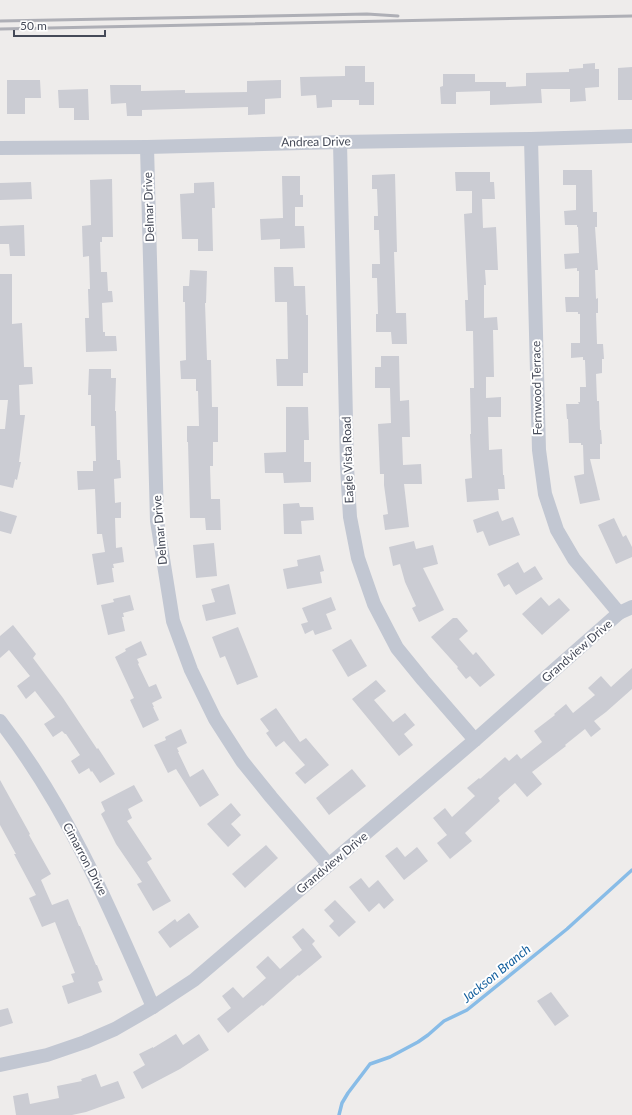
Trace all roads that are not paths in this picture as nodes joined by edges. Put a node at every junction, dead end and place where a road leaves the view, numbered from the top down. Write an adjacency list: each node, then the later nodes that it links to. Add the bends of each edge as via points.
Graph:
1 (632, 136): 2 (street, Andrea Drive)
2 (531, 139): 3 (street, Andrea Drive); 7 (street, Fernwood Terrace, via 539,450 545,494 558,530 574,559)
3 (340, 142): 4 (street, Andrea Drive); 9 (street, Eagle Vista Road, via 347,467 350,517 358,558 374,604 398,648)
4 (147, 146): 5 (street, Andrea Drive); 10 (street, Delmar Drive, via 157,521 173,621 191,670 215,719 242,761)
5 (0, 148)
6 (632, 607): 7 (street, Grandview Drive)
7 (619, 613): 9 (street, Grandview Drive)
8 (0, 721): 11 (street, Cimarron Drive, via 48,790 78,843)
9 (475, 740): 10 (street, Grandview Drive)
10 (329, 865): 11 (street, Grandview Drive, via 194,980)
11 (153, 1007): 12 (street, Grandview Drive, via 115,1029 85,1042 47,1055)
12 (0, 1065)

